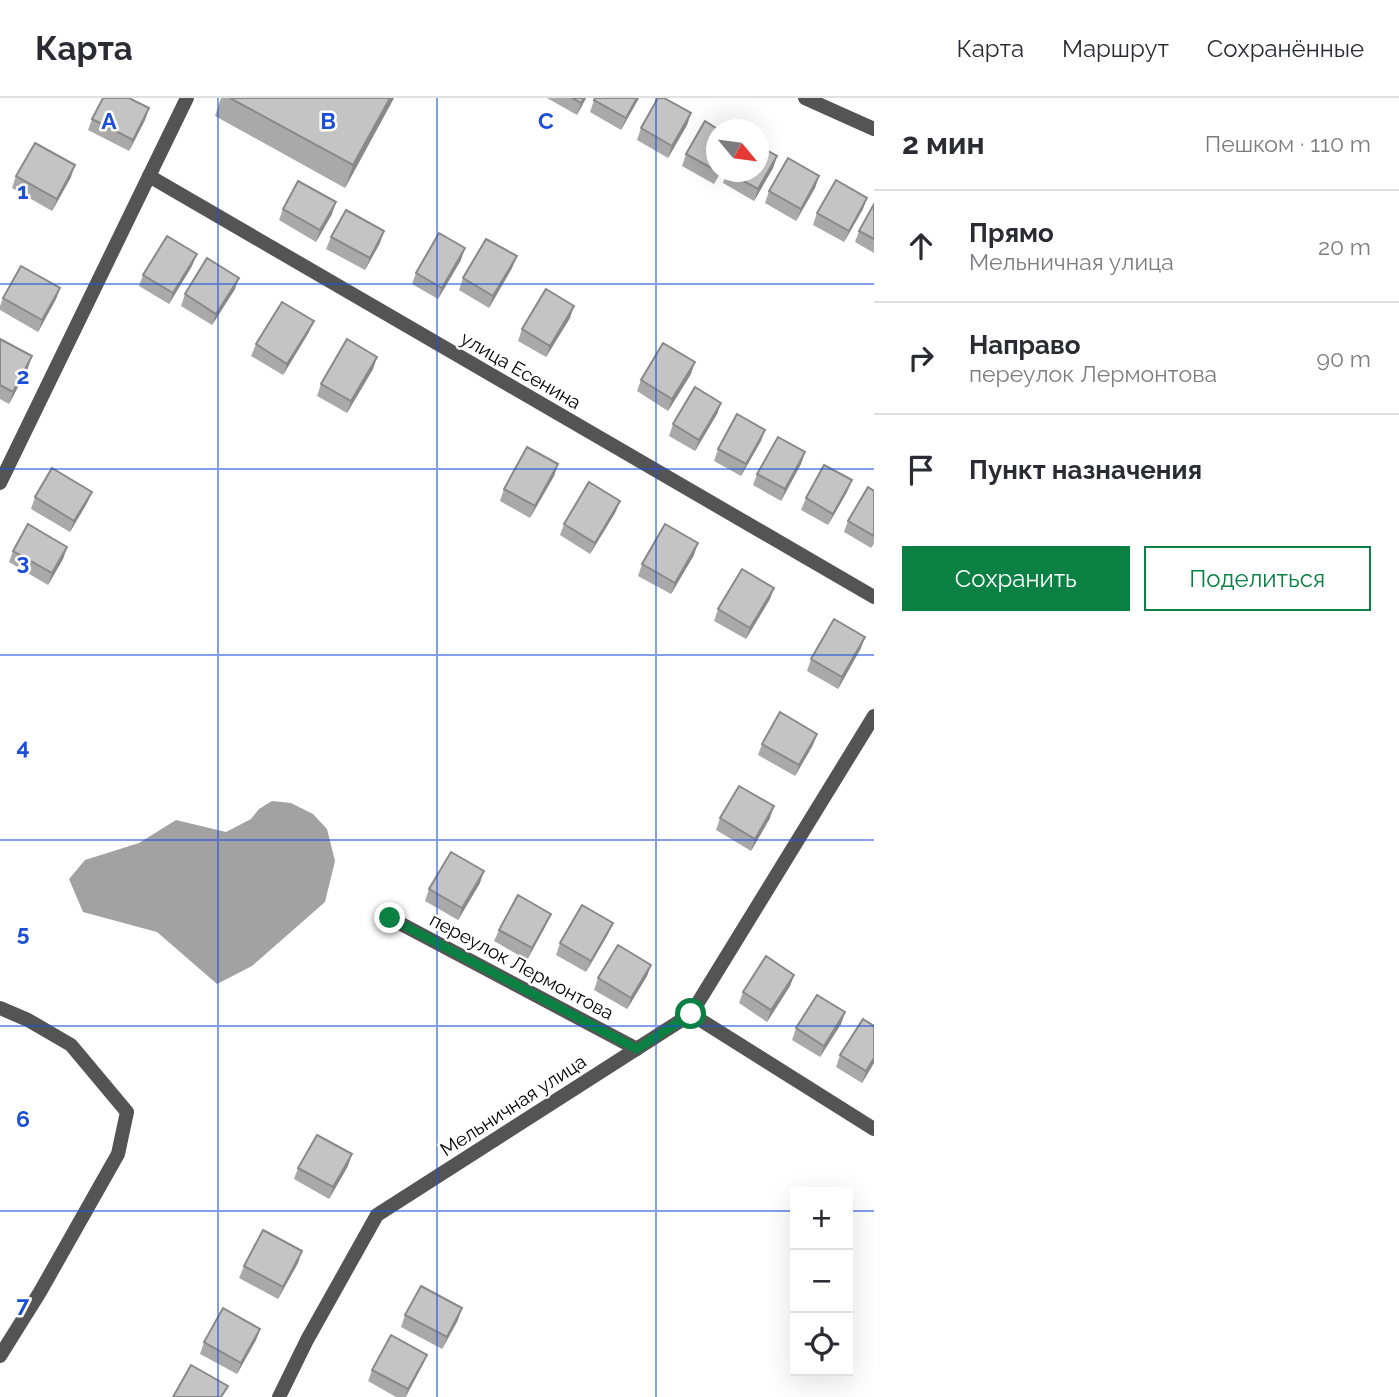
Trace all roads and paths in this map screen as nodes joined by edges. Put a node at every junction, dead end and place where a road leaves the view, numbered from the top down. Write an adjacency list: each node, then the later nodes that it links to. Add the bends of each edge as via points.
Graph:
1 (187, 98): 4 (street)
2 (805, 98): 3 (street)
3 (874, 129)
4 (149, 176): 5 (street); 6 (street, улица Есенина)
5 (0, 483)
6 (874, 597)
7 (874, 716): 10 (street, Мельничная улица)
8 (390, 918): 11 (street, переулок Лермонтова)
9 (0, 1008): 13 (street, via 71,1045 127,1112 118,1154)
10 (691, 1014): 11 (street, Мельничная улица); 12 (street)
11 (637, 1049): 14 (street, Мельничная улица, via 377,1215)
12 (874, 1129)
13 (0, 1356)
14 (279, 1397)

